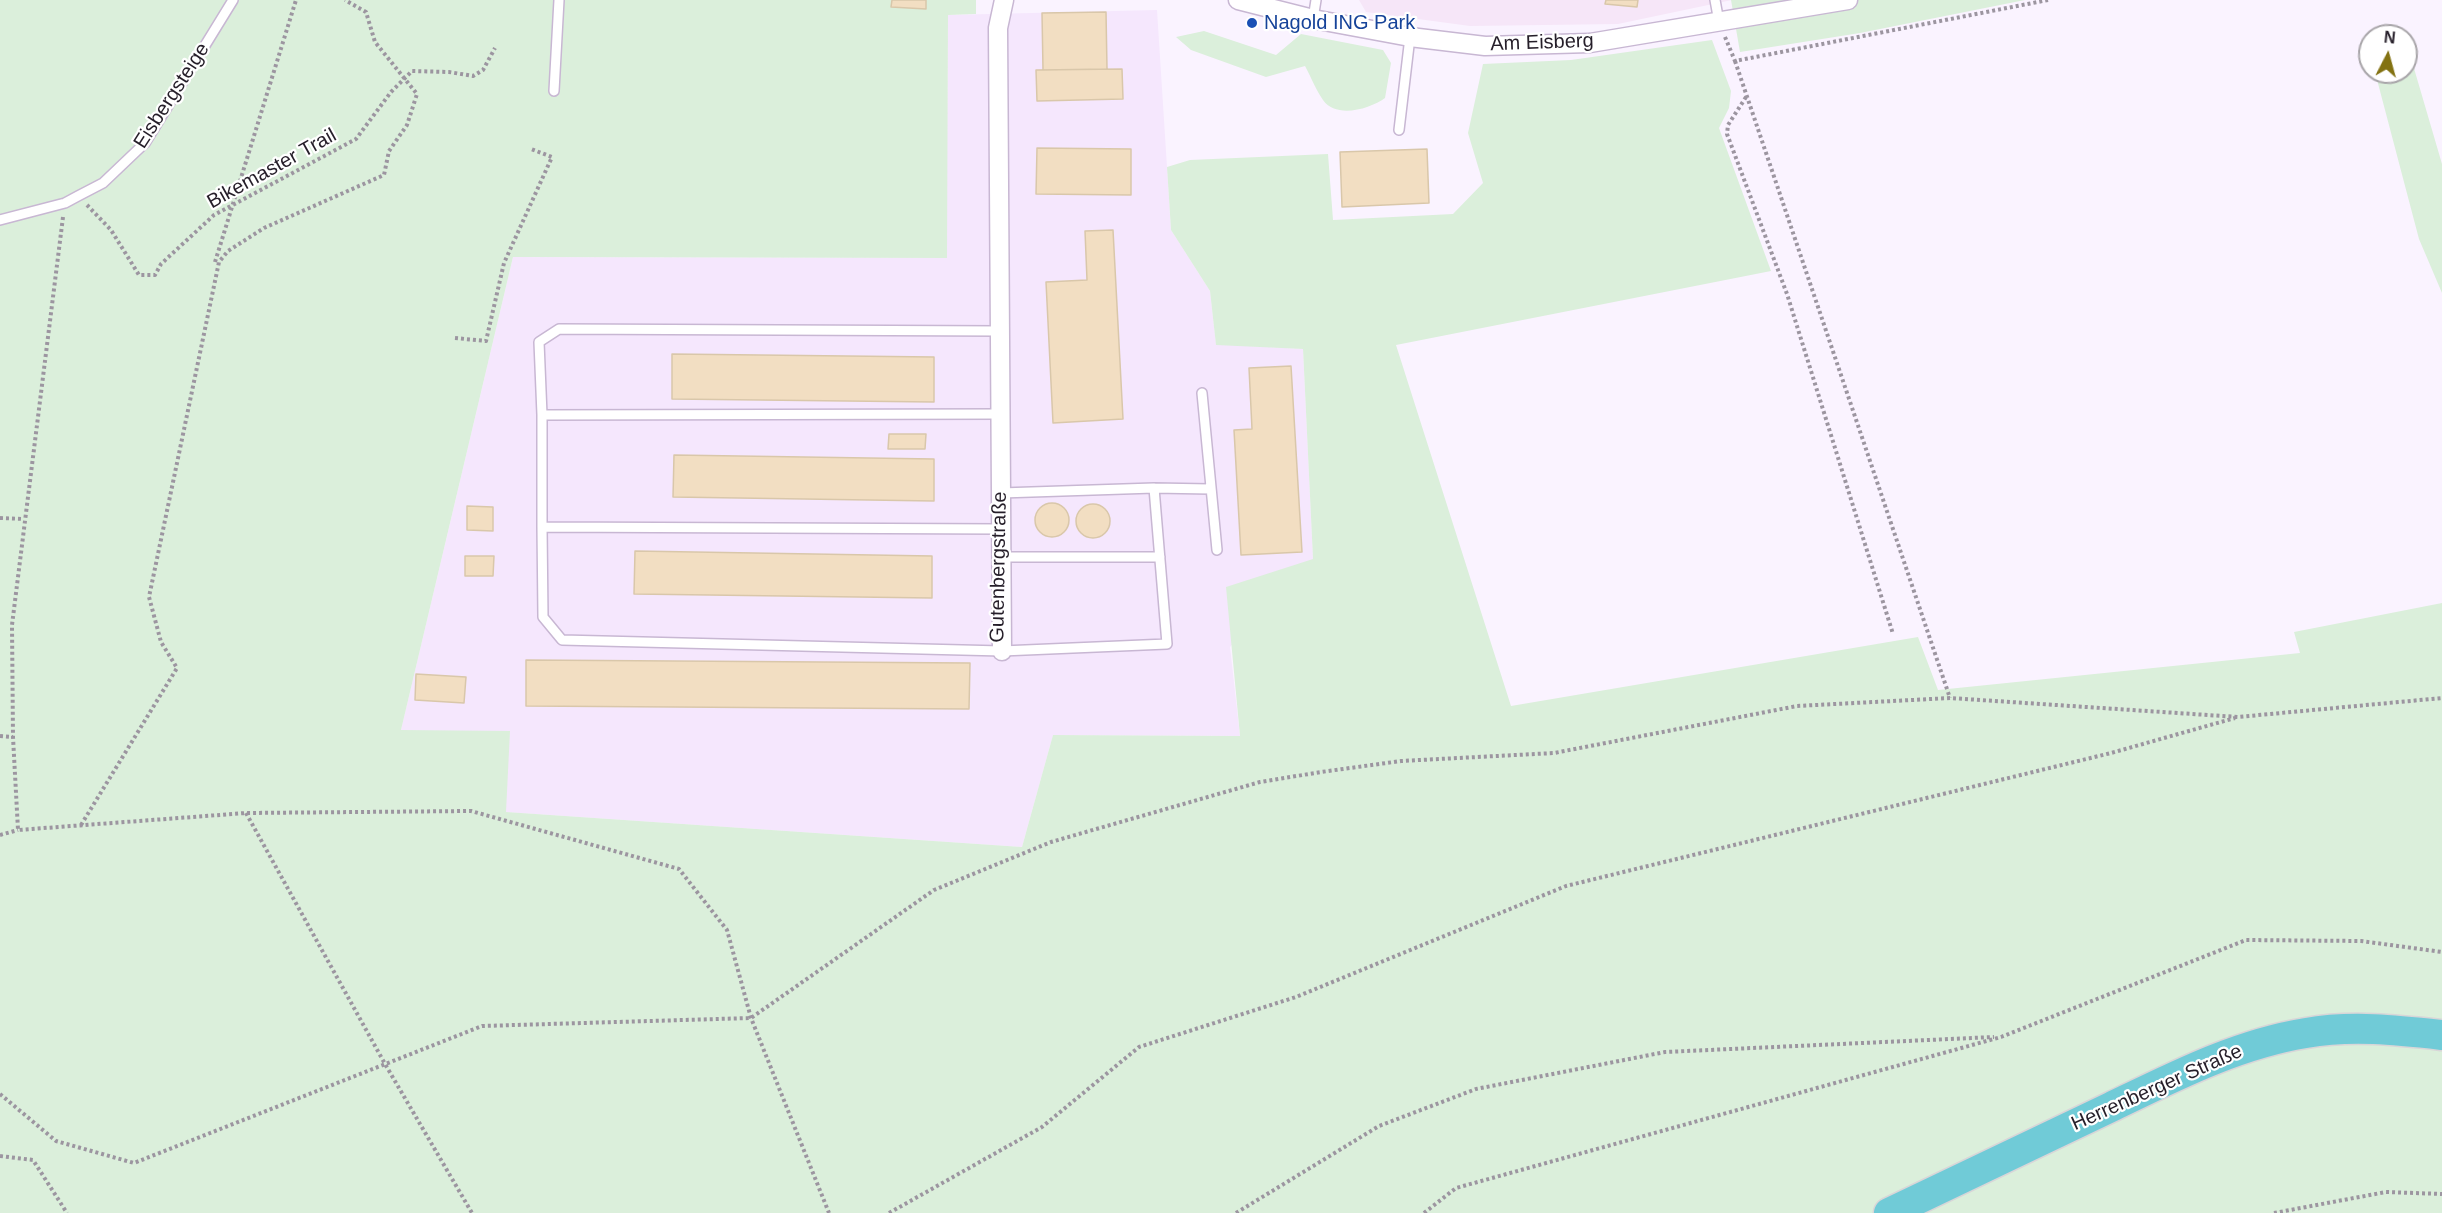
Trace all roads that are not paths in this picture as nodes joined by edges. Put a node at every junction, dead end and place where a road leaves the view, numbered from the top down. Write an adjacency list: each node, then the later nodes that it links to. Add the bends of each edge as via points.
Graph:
1 (233, 0): 13 (lane, Eisbergsteige, via 145,143 103,183 65,203)
2 (559, 0): 11 (lane)
3 (1004, 0): 14 (street, Gutenbergstraße, via 998,28)
4 (1238, 0): 8 (street, Am Eisberg)
5 (1316, 0): 8 (lane)
6 (1714, 0): 9 (lane)
7 (1848, 0): 9 (street, Am Eisberg)
8 (1312, 19): 10 (street, Am Eisberg)
9 (1719, 22): 10 (street, Am Eisberg, via 1590,43 1485,46)
10 (1410, 37): 12 (lane)
11 (554, 91)
12 (1399, 130)
13 (0, 220)
14 (1000, 332): 16 (street, Gutenbergstraße); 17 (lane, Gutenbergstraße, via 560,329 539,342)
15 (1202, 393): 19 (lane)
16 (1001, 414): 17 (lane); 20 (street, Gutenbergstraße)
17 (542, 415): 21 (lane, Gutenbergstraße)
18 (1154, 489): 19 (lane); 20 (lane); 25 (lane)
19 (1210, 489): 23 (lane)
20 (1001, 493): 22 (street, Gutenbergstraße)
21 (542, 527): 22 (lane); 26 (lane, Gutenbergstraße, via 543,617 562,640)
22 (1001, 528): 24 (street, Gutenbergstraße)
23 (1217, 550)
24 (1001, 557): 25 (lane); 26 (street, Gutenbergstraße)
25 (1160, 557): 26 (lane, via 1167,644)
26 (1002, 651)
27 (2442, 1035): 28 (main road, Herrenberger Straße, via 2343,1029 2273,1040 2187,1071)
28 (1889, 1213)

